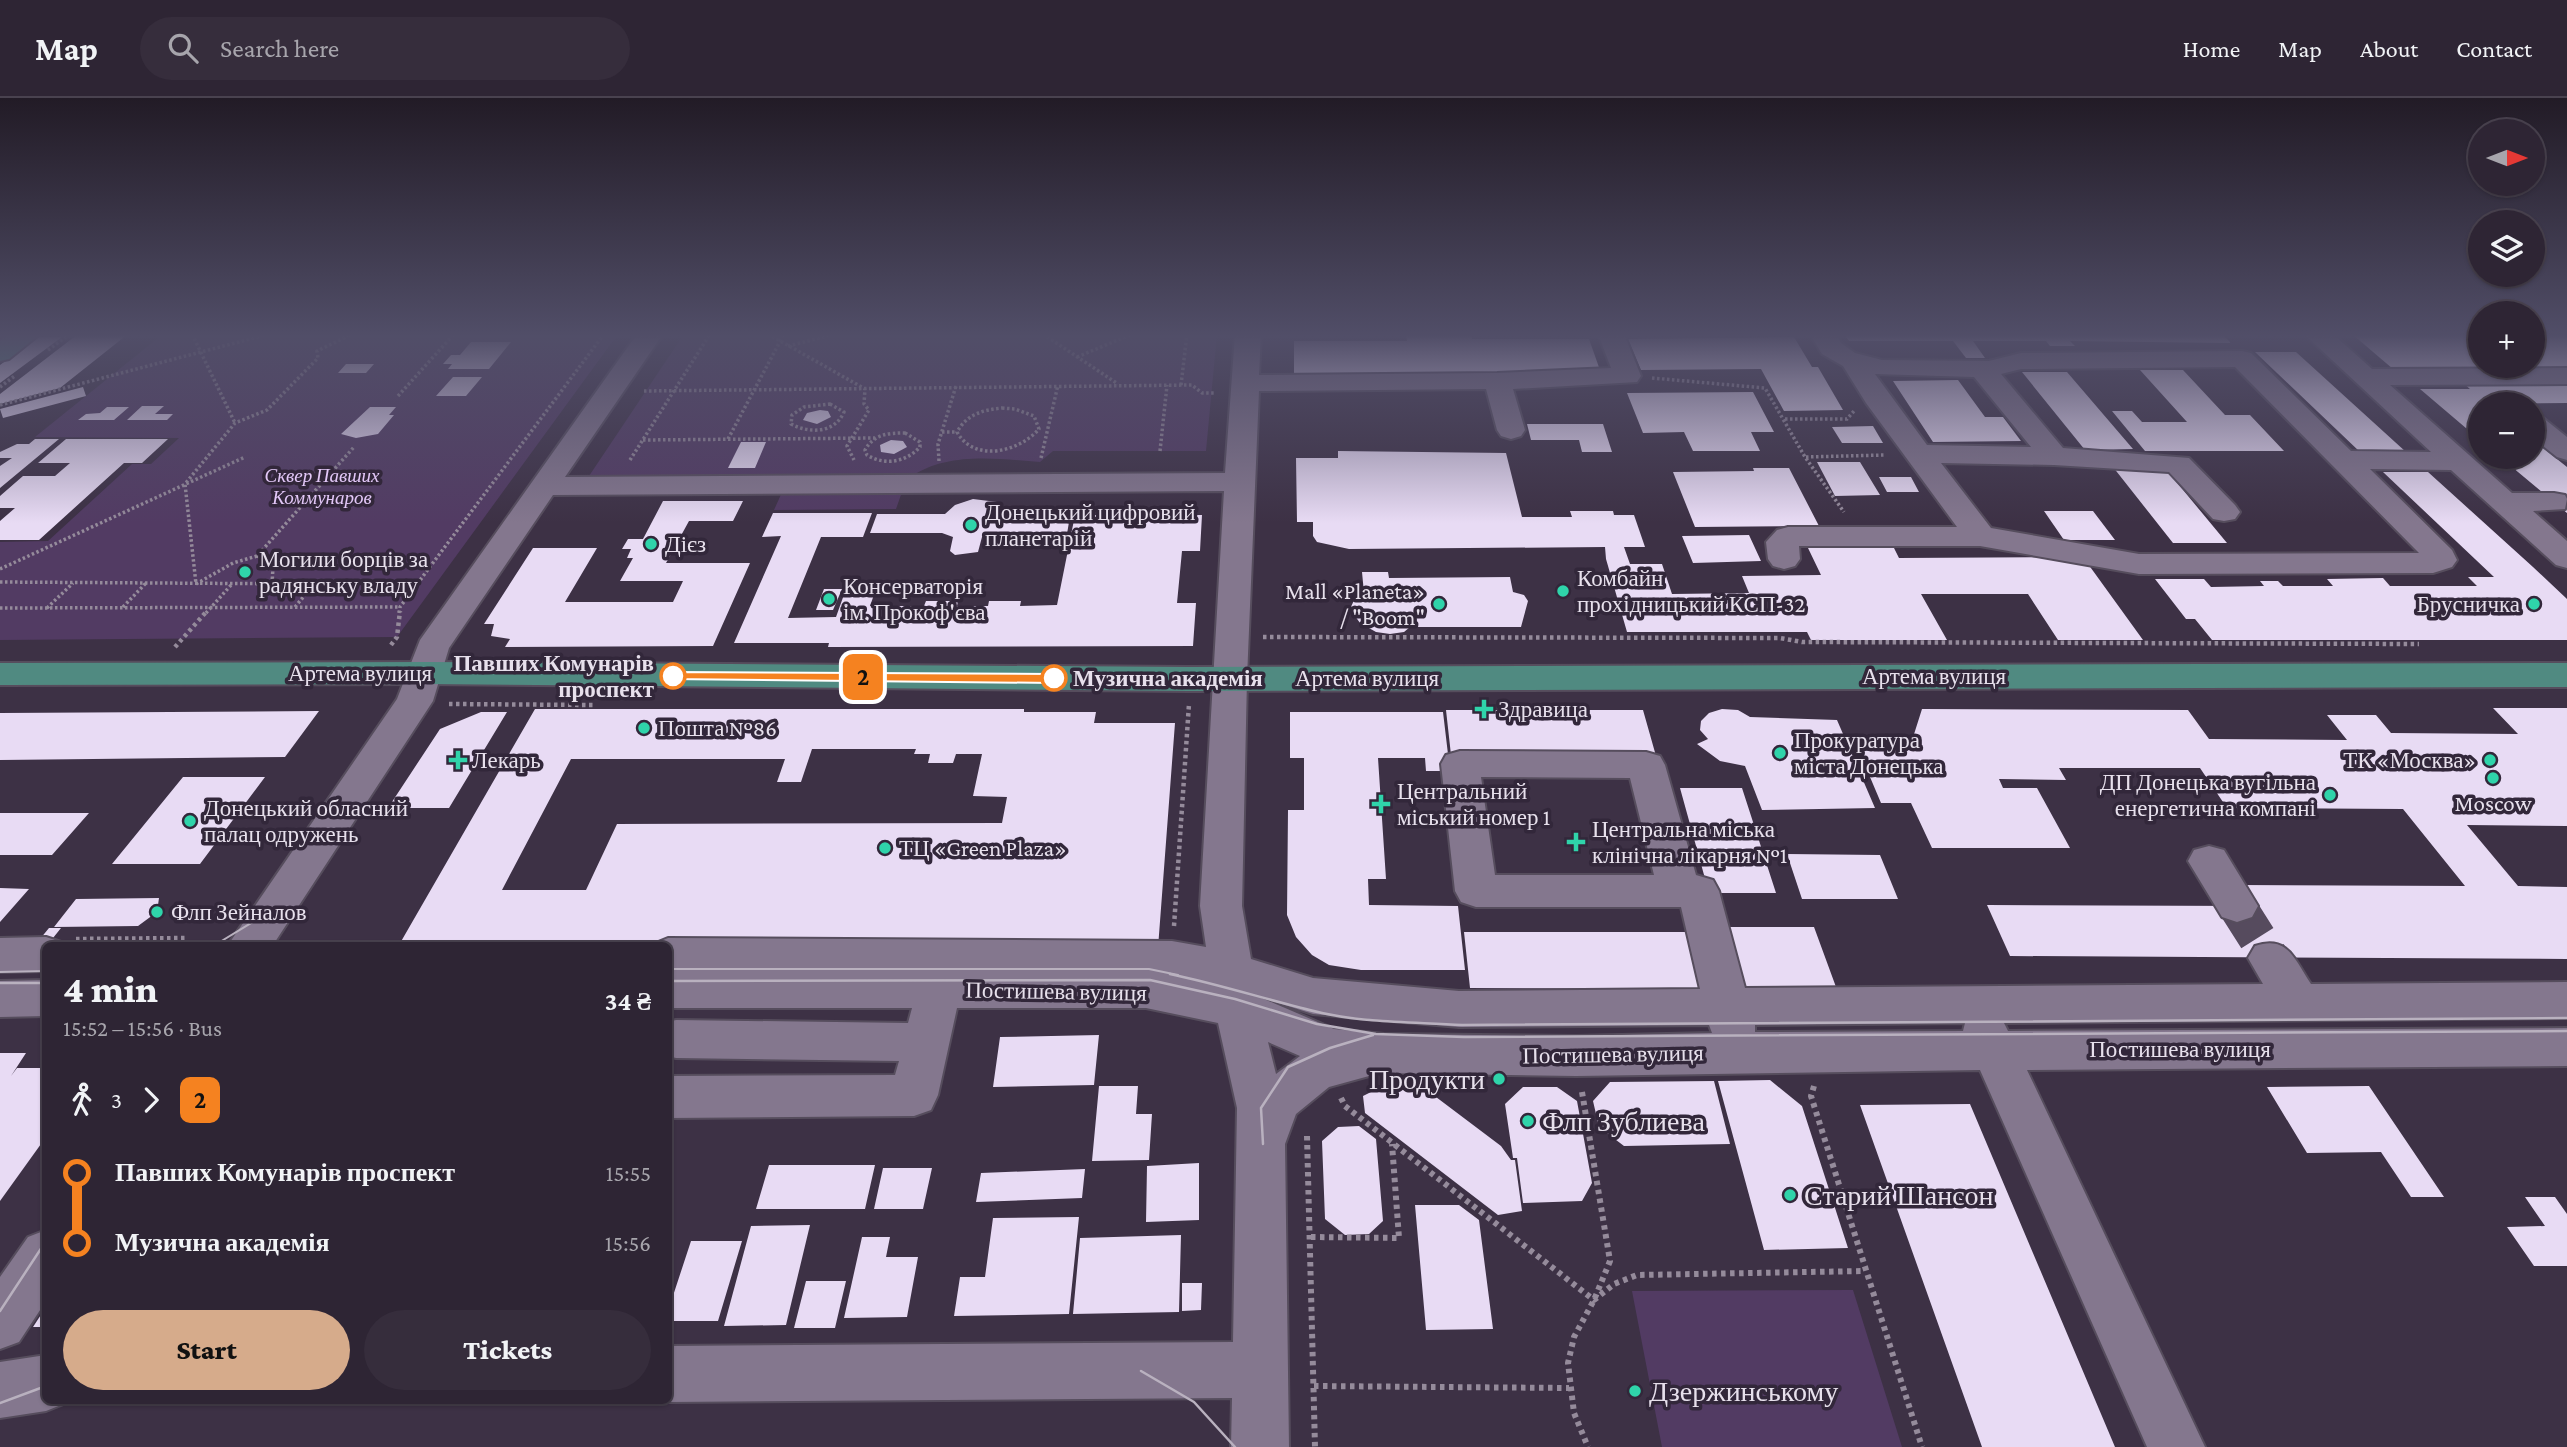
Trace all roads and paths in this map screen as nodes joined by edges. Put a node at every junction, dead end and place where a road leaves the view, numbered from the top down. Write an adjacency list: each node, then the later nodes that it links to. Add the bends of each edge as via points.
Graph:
1 (30, 397): 19 (path)
2 (223, 397): 24 (path)
3 (280, 397): 24 (path, via 267,410)
4 (557, 397): 70 (path)
5 (606, 397): 51 (street)
6 (670, 397): 36 (path)
7 (750, 397): 33 (path)
8 (864, 397): 35 (path, via 868,416)
9 (953, 397): 29 (path)
10 (1056, 397): 26 (path)
11 (1166, 397): 38 (path)
12 (1234, 397): 46 (street)
13 (1502, 397): 28 (street)
14 (1771, 397): 20 (path)
15 (1876, 397): 40 (street)
16 (2005, 397): 41 (street)
17 (2281, 397): 44 (street)
18 (2388, 397): 45 (street)
19 (0, 405)
20 (1786, 419): 21 (path); 43 (path)
21 (1847, 419)
22 (2567, 419): 23 (street)
23 (2545, 420)
24 (235, 423): 47 (path)
25 (1039, 429): 26 (path); 30 (path, via 1026,443 1001,450 964,444); 30 (path, via 1034,416 1002,408 976,413)
26 (1049, 429): 48 (path, via 1040,462)
27 (810, 430): 27 (path, via 791,424 792,415 813,404 842,409 841,421); 34 (path)
28 (1511, 430)
29 (942, 432): 30 (path); 50 (path, via 939,464)
30 (957, 432)
31 (2545, 432): 39 (street)
32 (875, 438): 32 (path, via 905,433 918,438 920,447 904,459 878,461 865,450); 35 (path)
33 (727, 439): 34 (path); 36 (path)
34 (807, 439): 35 (path)
35 (849, 439): 49 (path, via 847,450 859,462)
36 (643, 440): 52 (path)
37 (354, 447): 58 (path)
38 (1160, 450)
39 (2567, 451)
40 (1919, 454): 41 (street); 43 (path); 56 (street)
41 (2054, 456): 55 (street, via 2178,464)
42 (245, 457): 47 (path)
43 (1805, 457): 57 (path)
44 (2346, 460): 45 (street); 56 (street, via 2441,560 2139,564)
45 (2457, 461): 53 (street)
46 (1240, 482): 48 (street); 81 (street)
47 (184, 484): 61 (path); 65 (path)
48 (1018, 484): 50 (street)
49 (850, 485): 50 (street); 52 (street)
50 (947, 485)
51 (544, 486): 52 (street); 78 (street, via 432,648)
52 (612, 486)
53 (2504, 502): 54 (street); 59 (street)
54 (2554, 502)
55 (2224, 512)
56 (1980, 536): 57 (street)
57 (1861, 538): 60 (street, via 1788,537 1782,542)
58 (257, 556): 65 (path); 67 (path, via 270,561)
59 (2567, 558)
60 (1784, 559)
61 (0, 569)
62 (0, 582): 63 (path)
63 (74, 582): 64 (path); 72 (path)
64 (146, 583): 65 (path); 73 (path)
65 (196, 583): 66 (path)
66 (232, 584): 67 (path); 68 (path)
67 (272, 584): 69 (path, via 314,584)
68 (211, 607): 69 (path); 73 (path); 76 (path)
69 (294, 607): 70 (path)
70 (400, 607): 77 (path, via 397,637)
71 (0, 608): 72 (path)
72 (47, 608): 73 (path)
73 (122, 608)
74 (1256, 637): 75 (path)
75 (2431, 645)
76 (174, 648)
77 (389, 648)
78 (425, 673): 79 (main road, Артема вулиця); 81 (main road, Артема вулиця); 87 (street, via 415,701)
79 (0, 674)
80 (2567, 675): 81 (main road, Артема вулиця)
81 (1229, 678): 94 (street, via 1221,894)
82 (2209, 861): 84 (street)
83 (1679, 891): 83 (street, via 1476,891 1460,764 1646,765); 99 (street, via 1698,891)
84 (2237, 906)
85 (187, 938): 86 (path)
86 (129, 942)
87 (252, 942)
88 (42, 949): 89 (street)
89 (0, 955)
90 (672, 955): 94 (street, Постишева вулиця, via 1172,958)
91 (2270, 958): 98 (street)
92 (682, 989): 93 (street, Постишева вулиця); 103 (street)
93 (940, 989): 94 (street, Постишева вулиця); 101 (street)
94 (1235, 989): 99 (street, Постишева вулиця, via 1459,1009); 106 (street, Постишева вулиця, via 1331,1048); 111 (street, via 1262,1108)
95 (42, 998): 96 (street)
96 (0, 999)
97 (2567, 1000): 98 (street, Постишева вулиця)
98 (2298, 1001): 100 (street, Постишева вулиця)
99 (1728, 1006): 100 (street, Постишева вулиця); 104 (street)
100 (1985, 1028): 102 (street, Постишева вулиця); 105 (street, Постишева вулиця); 127 (street)
101 (925, 1042): 103 (street); 109 (street, via 914,1094)
102 (2567, 1047)
103 (672, 1049)
104 (1738, 1052): 105 (street, Постишева вулиця); 107 (street, Постишева вулиця)
105 (1825, 1052): 114 (path, via 1811,1096)
106 (1384, 1054): 107 (street, Постишева вулиця); 108 (street, via 1316,1070)
107 (1576, 1056): 115 (path, via 1610,1261)
108 (1317, 1088): 110 (path, via 1339,1095 1345,1106); 111 (street, via 1279,1099 1270,1113); 112 (path)
109 (672, 1097)
110 (1392, 1143): 112 (path, via 1399,1238); 115 (path)
111 (1263, 1144): 117 (street)
112 (1311, 1237): 120 (path)
113 (42, 1260): 116 (street)
114 (1865, 1271): 115 (path, via 1637,1275 1614,1284); 126 (path)
115 (1594, 1300): 121 (path, via 1574,1337)
116 (0, 1323)
117 (1261, 1370): 118 (street); 123 (street)
118 (672, 1374)
119 (42, 1384): 122 (street)
120 (1314, 1386): 121 (path); 124 (path)
121 (1569, 1388): 125 (path)
122 (0, 1390)
123 (1260, 1447)
124 (1315, 1447)
125 (1588, 1447)
126 (1922, 1447)
127 (2176, 1447)

